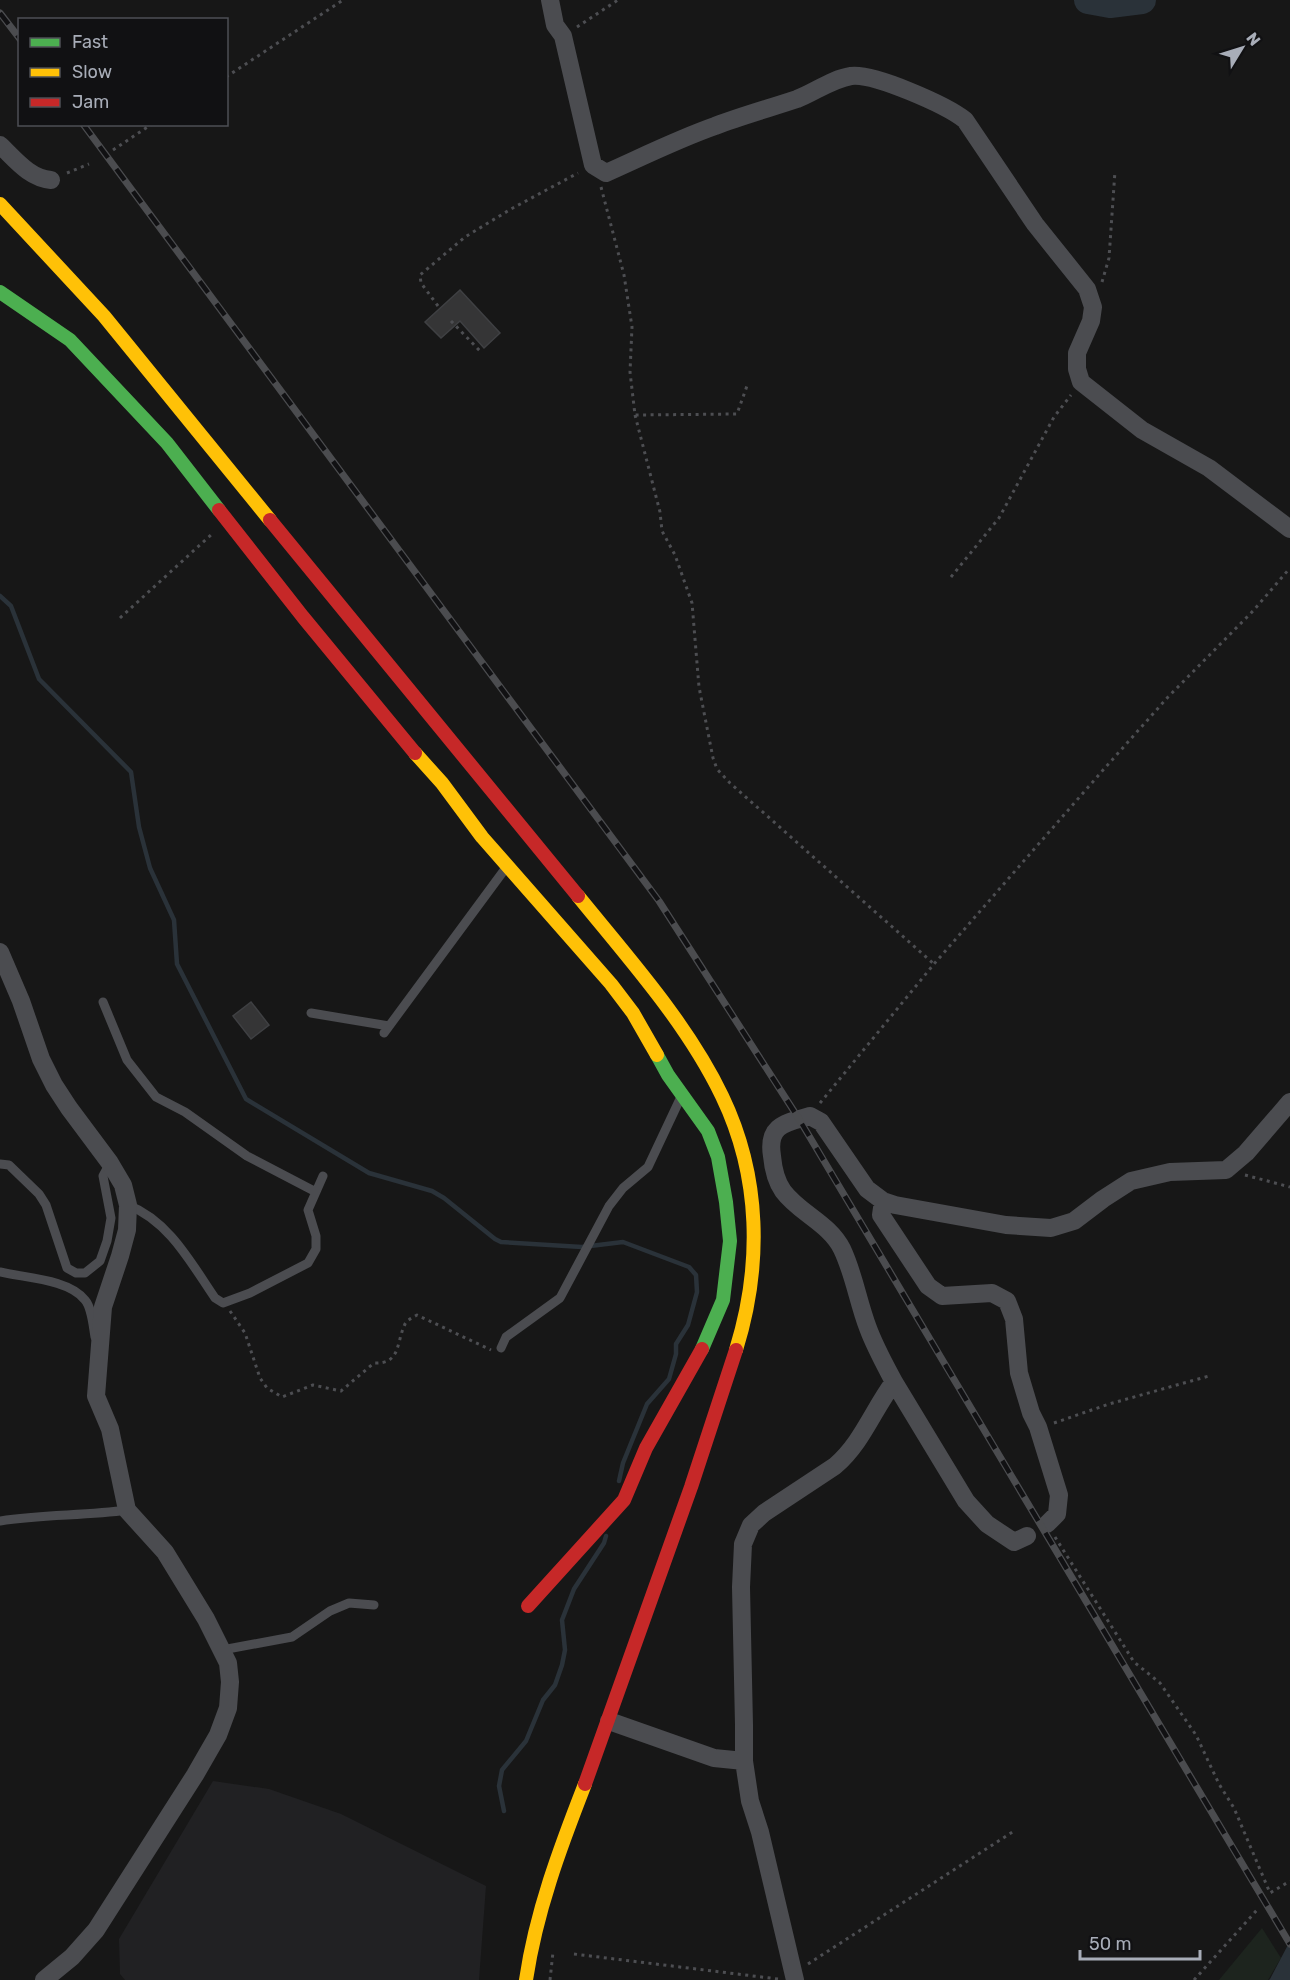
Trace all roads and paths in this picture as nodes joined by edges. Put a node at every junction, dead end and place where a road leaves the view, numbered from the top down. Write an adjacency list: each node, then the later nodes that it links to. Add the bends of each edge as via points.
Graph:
1 (343, 0): 5 (path)
2 (550, 0): 4 (street, via 555,25)
3 (618, 0): 4 (path)
4 (563, 36): 10 (street)
5 (228, 76)
6 (149, 126): 8 (path)
7 (0, 145): 12 (street, via 27,171)
8 (113, 150)
9 (89, 164): 12 (path)
10 (599, 169): 14 (street, via 801,98 837,81 853,76 872,79 927,97 965,120 1035,224); 16 (path, via 511,209 465,237 420,275 421,284); 21 (path, via 632,327 630,372)
11 (1115, 171): 14 (path, via 1109,258 1102,283)
12 (51, 180)
13 (0, 204): 57 (main road, via 104,316 658,994 726,1103 751,1197 754,1241 749,1303 721,1400)
14 (1087, 289): 19 (street, via 1093,307 1077,353)
15 (0, 292): 22 (main road, via 70,340 167,442)
16 (438, 306)
17 (451, 321): 18 (path)
18 (481, 352)
19 (1081, 382): 23 (street, via 1142,430 1209,468); 25 (path, via 1054,417 999,518)
20 (748, 383): 21 (path, via 736,414)
21 (635, 415): 29 (path, via 662,531 692,603 699,687 717,769)
22 (228, 519): 26 (path); 27 (main road)
23 (1290, 529)
24 (1290, 568): 29 (path, via 1168,697)
25 (951, 577)
26 (120, 618)
27 (507, 866): 31 (lane, via 386,1030); 32 (main road, via 611,984)
28 (0, 952): 35 (street, via 54,1085)
29 (934, 964): 34 (path)
30 (103, 1002): 40 (lane, via 127,1060 156,1097 247,1156)
31 (311, 1013)
32 (683, 1094): 46 (lane, via 648,1167 609,1206 560,1298 506,1337); 55 (main road, via 708,1131 718,1158 730,1241 723,1300 698,1358 646,1448 624,1500)
33 (1290, 1102): 37 (street)
34 (810, 1116): 41 (street, via 820,1122 867,1189); 48 (street, via 784,1124 771,1138 777,1177 783,1190 840,1246 868,1330)
35 (110, 1163): 36 (lane, via 102,1176 111,1218 107,1241 100,1261 85,1273 68,1268 39,1194 9,1165); 42 (street, via 123,1185)
36 (0, 1164)
37 (1226, 1170): 39 (path); 41 (street, via 1170,1172 1131,1182 1074,1221 1051,1228 1006,1225)
38 (323, 1176): 40 (lane)
39 (1290, 1187)
40 (316, 1192): 44 (lane, via 308,1210 316,1249 308,1263)
41 (883, 1201): 49 (street, via 881,1215 928,1286 942,1296 992,1293 1007,1301 1014,1319 1019,1373)
42 (128, 1205): 44 (lane, via 163,1228 215,1298); 45 (street, via 127,1230 103,1307)
43 (0, 1272): 45 (lane, via 74,1289 86,1301)
44 (223, 1303): 46 (path, via 245,1333 260,1378 282,1397 313,1385 341,1391 374,1363 393,1358 406,1322 417,1315 489,1350)
45 (99, 1348): 50 (street, via 96,1396 110,1429)
46 (501, 1348)
47 (1209, 1376): 49 (path)
48 (894, 1382): 53 (street, via 966,1501 987,1524 1014,1542); 58 (street, via 846,1457 764,1513 751,1525 743,1544)
49 (1038, 1427): 52 (street, via 1059,1495 1057,1514)
50 (127, 1510): 51 (lane); 56 (street, via 165,1552)
51 (0, 1521)
52 (1047, 1524): 60 (path, via 1134,1662 1160,1683 1196,1734 1234,1808 1270,1893)
53 (1027, 1536)
54 (374, 1605): 56 (lane, via 349,1603 292,1637)
55 (528, 1606)
56 (222, 1650): 68 (street, via 230,1682 228,1708 218,1735 96,1930)
57 (609, 1721): 58 (street, via 714,1758); 61 (main road); 63 (main road)
58 (744, 1761): 67 (street, via 750,1802)
59 (1014, 1831): 67 (path)
60 (1290, 1881)
61 (541, 1901): 66 (lane); 69 (main road)
62 (1257, 1910): 72 (path)
63 (548, 1921): 64 (main road); 70 (lane)
64 (550, 1945): 71 (path)
65 (574, 1954): 67 (path)
66 (518, 1959)
67 (794, 1977)
68 (44, 1980)
69 (526, 1980)
70 (534, 1980)
71 (550, 1980)
72 (1194, 1980)

